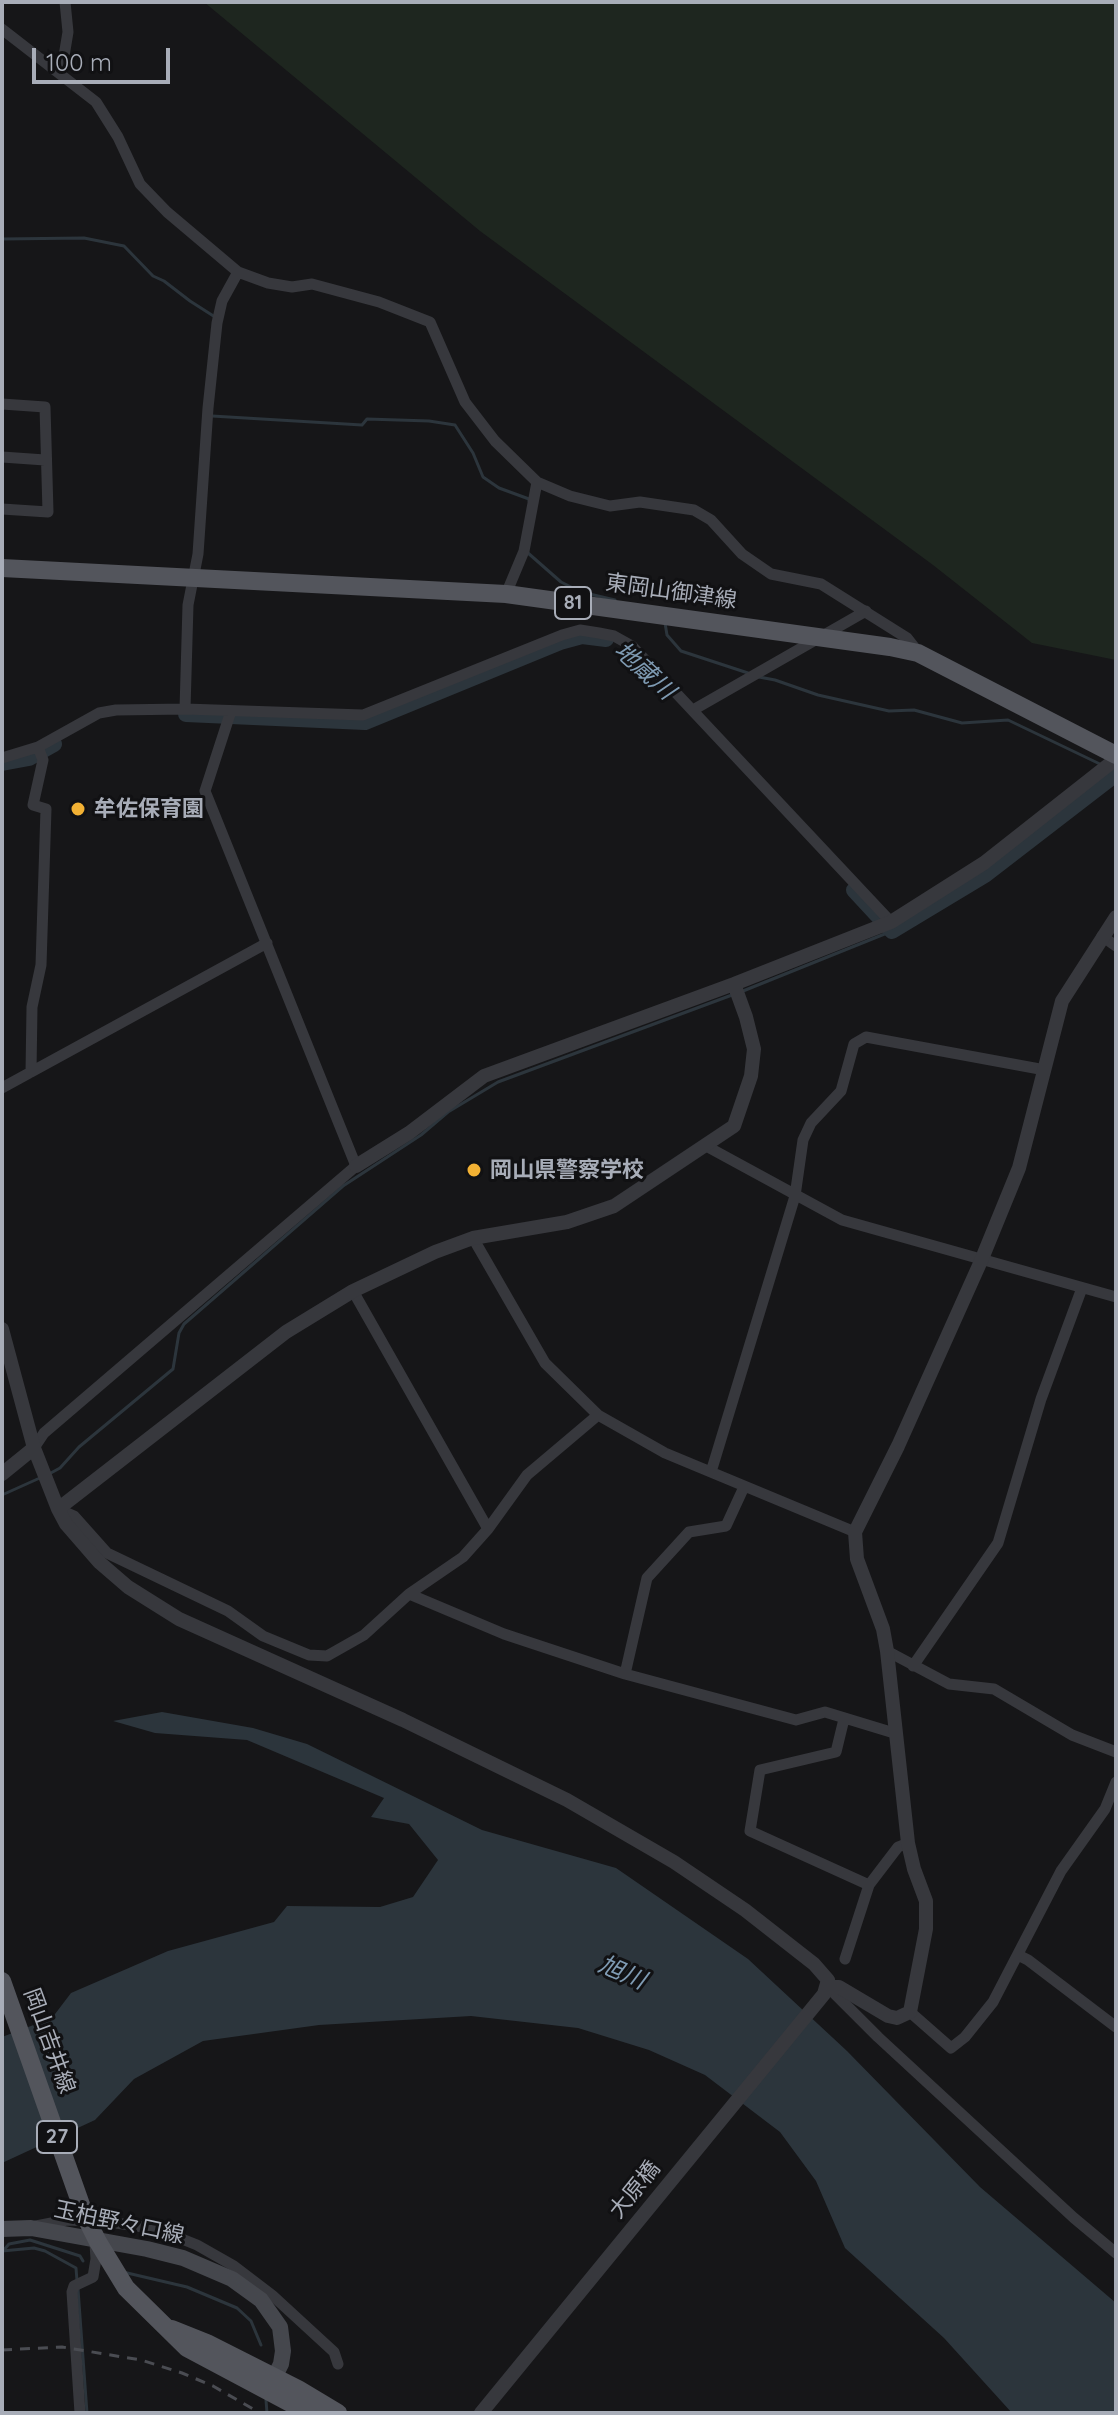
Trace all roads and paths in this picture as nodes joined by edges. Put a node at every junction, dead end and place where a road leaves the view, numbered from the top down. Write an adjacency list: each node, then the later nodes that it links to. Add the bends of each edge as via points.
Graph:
1 (65, 2): 3 (street, via 68,32)
2 (2, 29): 3 (street)
3 (61, 74): 4 (street, via 96,102 140,184)
4 (238, 272): 8 (street, via 292,287 312,284 430,322 465,402); 11 (street, via 217,323)
5 (2, 404): 7 (street, via 45,407)
6 (2, 457): 7 (street)
7 (45, 460): 9 (street, via 48,512)
8 (537, 482): 12 (street, via 524,551); 13 (street, via 610,506 640,502 694,510 771,574 821,584)
9 (2, 509)
10 (2, 568): 11 (main road, 東岡山御津線 / 81)
11 (193, 578): 12 (main road, 東岡山御津線 / 81); 16 (street)
12 (506, 594): 14 (main road, 東岡山御津線 / 81)
13 (866, 611): 14 (street); 15 (street, via 907,638)
14 (820, 638): 15 (main road, 東岡山御津線 / 81); 17 (street)
15 (918, 653): 20 (main road, 東岡山御津線 / 81)
16 (185, 709): 18 (street); 19 (street, via 99,713)
17 (693, 710): 18 (street, via 632,646 614,636 580,630 363,715); 23 (street)
18 (231, 711): 25 (street, via 205,791)
19 (38, 747): 21 (street); 29 (street, via 43,760 33,805 46,809)
20 (1116, 757): 23 (street, via 984,863)
21 (2, 758)
22 (1116, 917): 24 (street)
23 (891, 922): 27 (street)
24 (1102, 936): 26 (street); 28 (street, via 1062,1001)
25 (267, 943): 29 (street); 32 (street)
26 (1116, 946)
27 (734, 984): 31 (street, via 754,1049 751,1076 734,1126); 32 (street, via 484,1076)
28 (1045, 1070): 33 (street, via 866,1037 854,1044 841,1091 811,1123 803,1140); 35 (street, via 1019,1168)
29 (31, 1072): 30 (street)
30 (2, 1088)
31 (706, 1146): 33 (street); 34 (street, via 614,1206 567,1222)
32 (356, 1166): 41 (street, via 44,1433)
33 (795, 1196): 35 (street, via 842,1220); 42 (street)
34 (473, 1238): 37 (street); 40 (street, via 545,1363)
35 (981, 1261): 36 (street); 47 (street)
36 (1082, 1288): 38 (street); 50 (street, via 1041,1399 998,1543)
37 (353, 1291): 45 (street, via 286,1332); 46 (street)
38 (1116, 1297)
39 (3, 1336): 41 (street)
40 (598, 1415): 42 (street); 46 (street, via 527,1475)
41 (36, 1454): 43 (street); 45 (street)
42 (711, 1472): 44 (street)
43 (2, 1474)
44 (744, 1487): 47 (street); 51 (street, via 726,1526 689,1532 647,1578)
45 (58, 1509): 48 (street, via 74,1516 107,1553 309,1655 327,1656 364,1635); 61 (street, via 99,1562 128,1587 179,1619 567,1800 745,1910 814,1964 828,1980)
46 (488, 1529): 48 (street, via 463,1557)
47 (855, 1532): 49 (street, via 857,1559)
48 (409, 1594): 51 (street, via 504,1634)
49 (887, 1651): 50 (street); 53 (street)
50 (913, 1666): 54 (street, via 949,1684 994,1689 1072,1735)
51 (625, 1674): 52 (street, via 796,1720 825,1712)
52 (844, 1719): 53 (street); 57 (street, via 836,1752 760,1770 750,1831)
53 (894, 1733): 56 (street)
54 (1116, 1752)
55 (1116, 1782): 58 (street)
56 (908, 1843): 57 (street, via 898,1847); 62 (street, via 926,1901)
57 (869, 1885): 59 (street)
58 (1018, 1955): 62 (street, via 993,2002 951,2048); 63 (street)
59 (845, 1959)
60 (2, 1981): 69 (main road, 岡山吉井線 / 27, via 85,2216 126,2288 162,2325 207,2343)
61 (826, 1991): 62 (street, via 839,1987 888,2016); 67 (street); 73 (street, 大原橋)
62 (910, 2012)
63 (1116, 2027)
64 (31, 2228): 65 (main road, 玉柏野々口線); 66 (main road, 玉柏野々口線); 68 (street, via 67,2220 109,2222 157,2229 197,2245 272,2295 334,2352)
65 (2, 2229)
66 (95, 2240): 69 (main road, 玉柏野々口線, via 183,2258 248,2289 280,2327 283,2351); 70 (street, via 93,2277 72,2292)
67 (1116, 2253)
68 (338, 2364)
69 (271, 2384): 71 (main road, 岡山吉井線 / 27); 72 (main road, 岡山吉井線 / 27)
70 (80, 2413)
71 (309, 2413)
72 (338, 2413)
73 (481, 2413)

